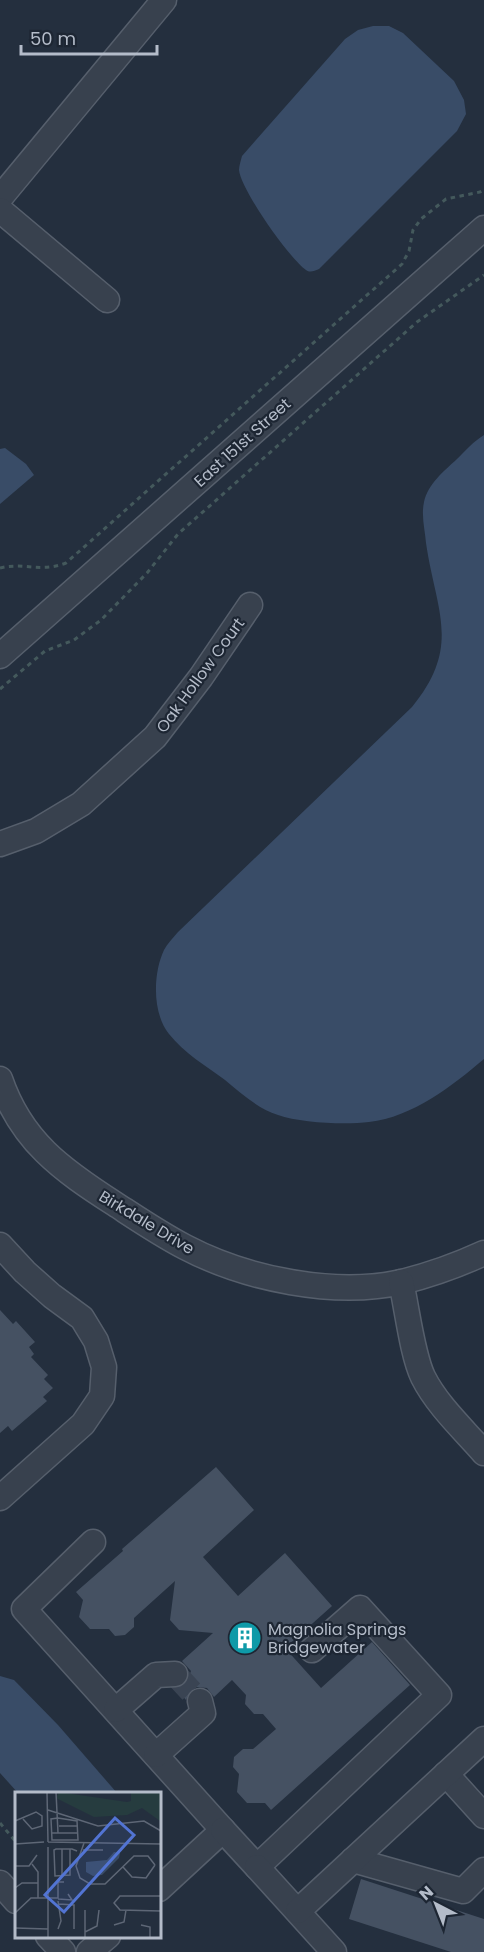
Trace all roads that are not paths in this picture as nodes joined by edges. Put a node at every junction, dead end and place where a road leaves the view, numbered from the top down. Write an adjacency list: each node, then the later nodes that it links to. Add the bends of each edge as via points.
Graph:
1 (164, 0): 2 (street)
2 (0, 198)
3 (0, 210): 5 (street)
4 (484, 228): 7 (street, East 151st Street)
5 (107, 300)
6 (250, 605): 8 (street, Oak Hollow Court, via 155,736 81,804 36,831)
7 (0, 656)
8 (0, 844)
9 (0, 1079): 12 (street, Birkdale Drive, via 19,1118 59,1166 186,1248 280,1280 340,1287)
10 (0, 1245): 14 (street, via 25,1272 82,1318 96,1341 104,1367 102,1396 83,1424)
11 (484, 1253): 12 (street, Birkdale Drive)
12 (401, 1282): 13 (street, via 423,1377)
13 (484, 1453)
14 (2, 1491)
15 (93, 1542): 19 (street, via 24,1610)
16 (312, 1650): 26 (street, via 360,1608 439,1695)
17 (175, 1674): 19 (street, via 156,1675)
18 (200, 1701): 21 (street, via 203,1713)
19 (116, 1710): 21 (street)
20 (484, 1739): 22 (street)
21 (156, 1755): 24 (street)
22 (446, 1774): 23 (street); 25 (street)
23 (484, 1816)
24 (224, 1830): 26 (street); 29 (street)
25 (353, 1860): 27 (street, via 463,1891); 31 (street)
26 (257, 1867): 31 (street)
27 (484, 1870)
28 (0, 1883): 30 (street)
29 (160, 1888)
30 (15, 1900)
31 (298, 1911): 36 (street)
32 (50, 1937): 34 (street)
33 (106, 1937): 35 (street)
34 (63, 1952)
35 (90, 1952)
36 (334, 1952)

